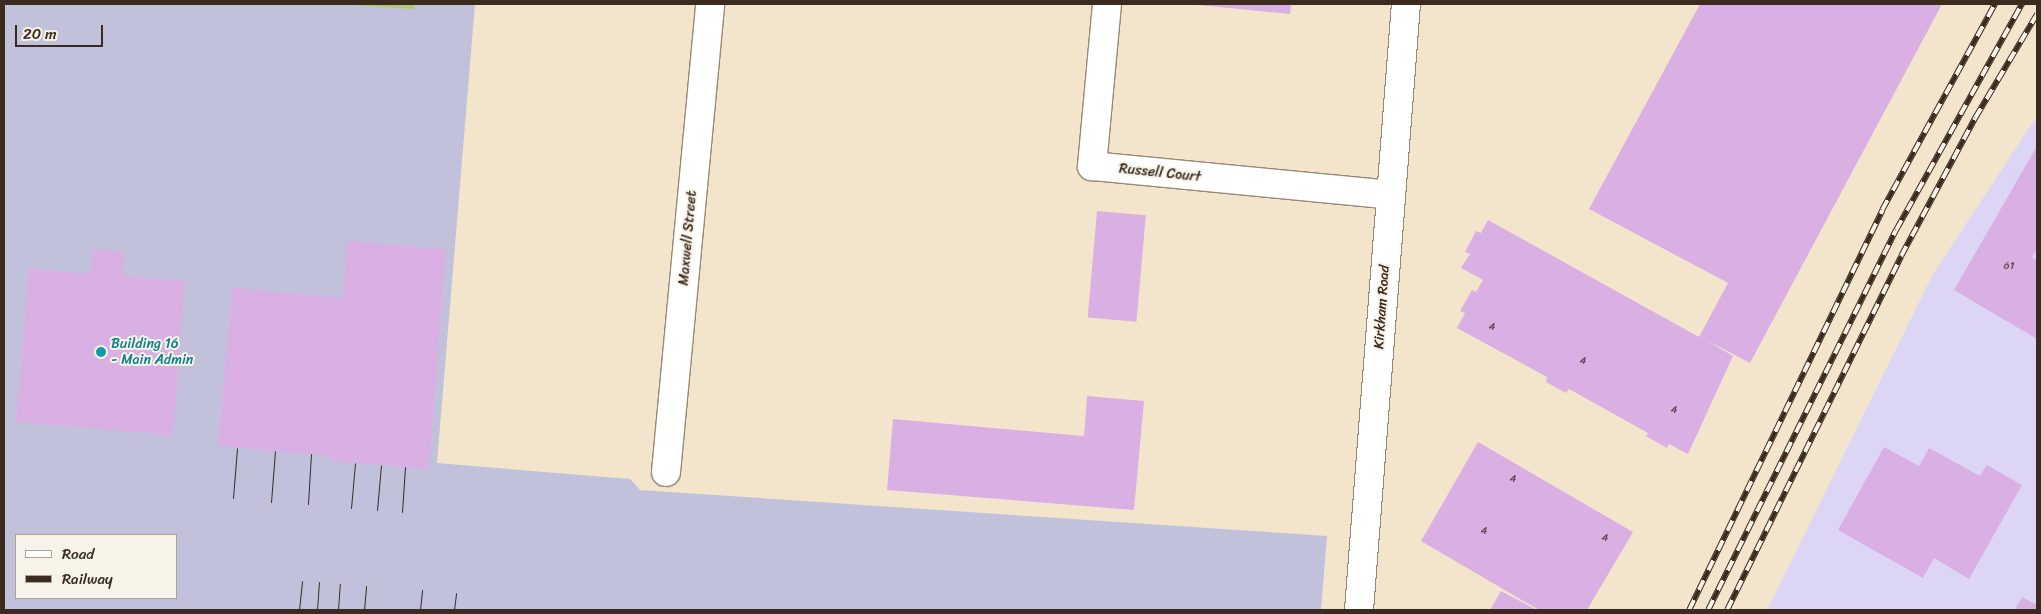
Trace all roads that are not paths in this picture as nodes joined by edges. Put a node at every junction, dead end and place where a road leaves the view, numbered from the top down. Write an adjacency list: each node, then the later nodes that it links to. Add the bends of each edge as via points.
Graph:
1 (710, 4): 5 (street, Maxwell Street)
2 (1107, 4): 4 (street, Russell Court, via 1092,166)
3 (1406, 4): 4 (street, Kirkham Road)
4 (1391, 195): 6 (street, Kirkham Road)
5 (666, 472)
6 (1359, 610)

